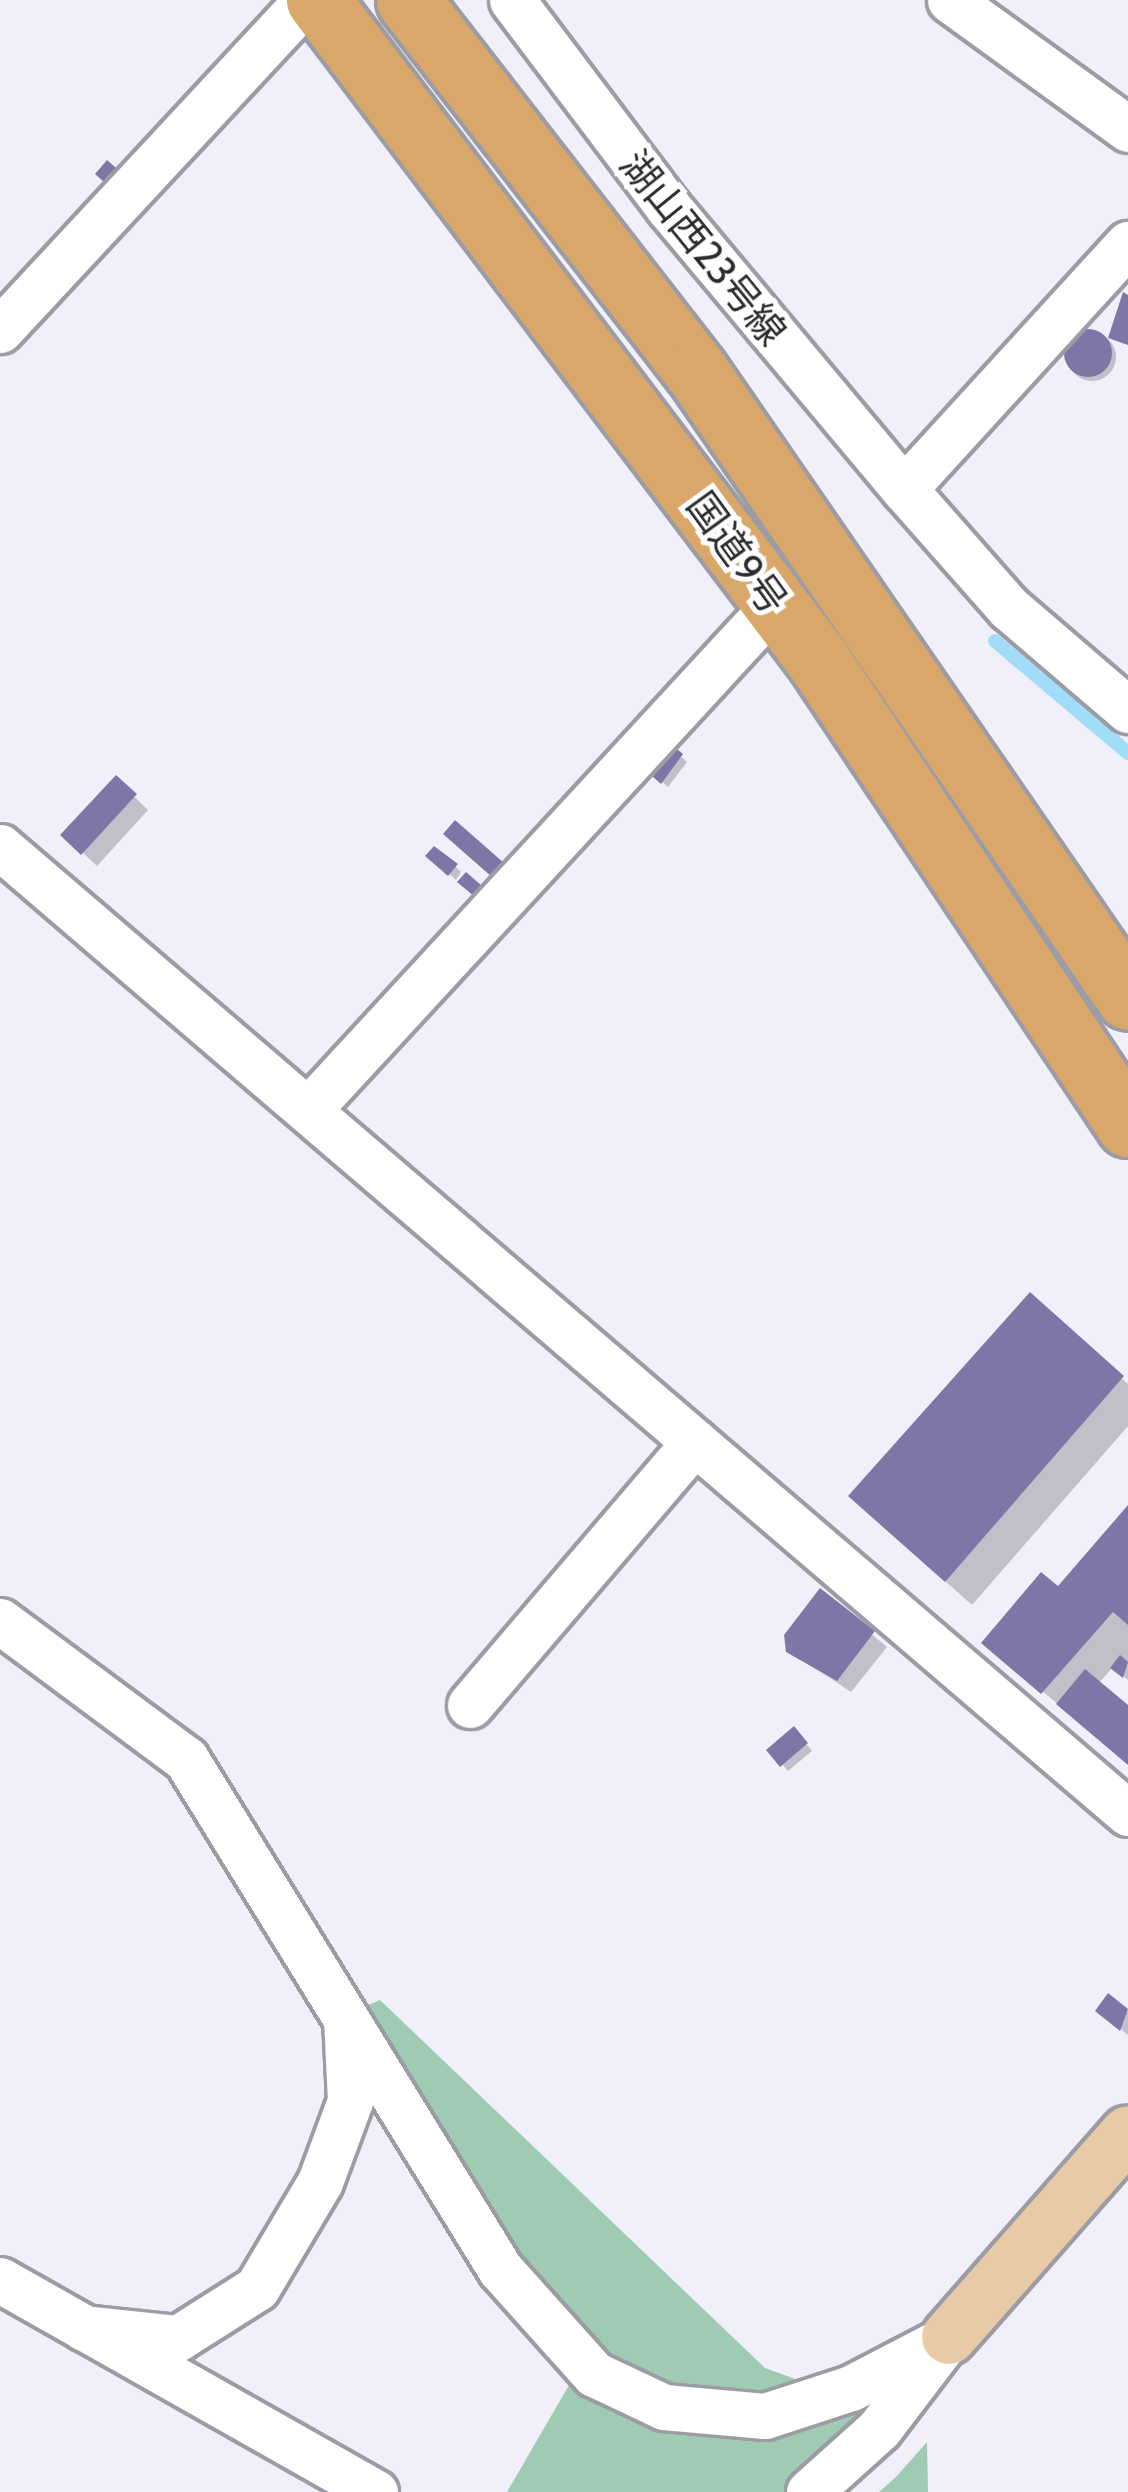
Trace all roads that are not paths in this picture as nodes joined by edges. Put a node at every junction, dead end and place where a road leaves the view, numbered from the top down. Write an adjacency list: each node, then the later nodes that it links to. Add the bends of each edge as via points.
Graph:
1 (307, 0): 8 (street)
2 (318, 0): 10 (highway, 国道9号, via 588,345)
3 (408, 0): 13 (highway, 国道9号, via 696,371)
4 (512, 0): 9 (street, 湖山西23号線, via 668,208)
5 (950, 0): 6 (street)
6 (1128, 129)
7 (1128, 244): 9 (street)
8 (0, 330)
9 (904, 489): 11 (street, 湖山西23号線, via 1010,608)
10 (773, 606): 14 (street); 15 (highway, 国道9号)
11 (1128, 710)
12 (0, 847): 14 (street)
13 (1128, 998)
14 (309, 1109): 16 (street)
15 (1128, 1125)
16 (695, 1442): 18 (street); 19 (street)
17 (0, 1621): 20 (street, via 186,1760)
18 (470, 1705)
19 (1128, 1813)
20 (345, 2010): 23 (street, via 350,2101 320,2182); 25 (street, via 527,2307 616,2387 686,2412 765,2416 851,2389)
21 (1128, 2133): 25 (main road)
22 (0, 2280): 24 (street)
23 (257, 2288): 24 (street, via 178,2338); 26 (street)
24 (84, 2328): 26 (street)
25 (949, 2337): 28 (street, via 879,2429)
26 (198, 2393): 27 (street)
27 (375, 2492)
28 (809, 2492)

